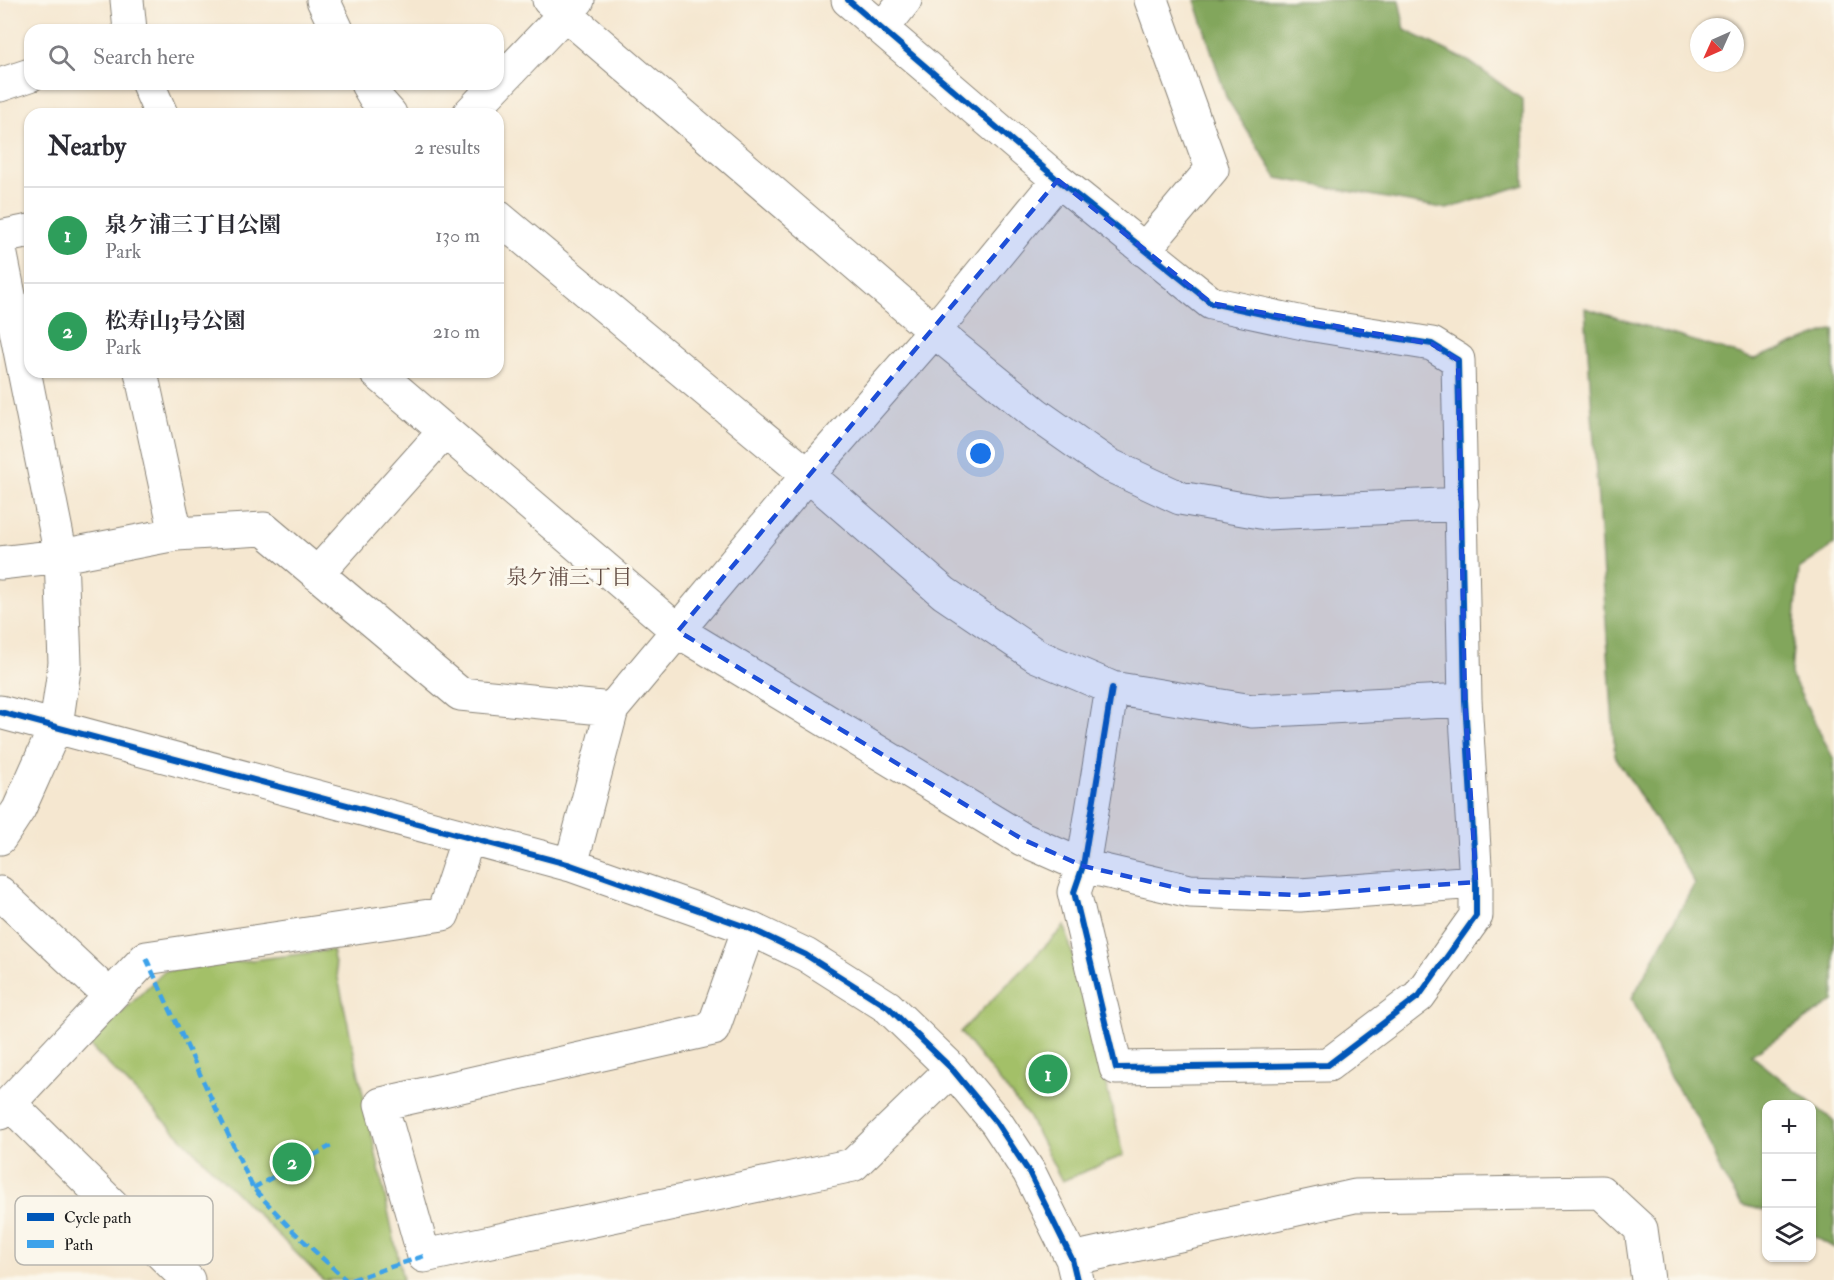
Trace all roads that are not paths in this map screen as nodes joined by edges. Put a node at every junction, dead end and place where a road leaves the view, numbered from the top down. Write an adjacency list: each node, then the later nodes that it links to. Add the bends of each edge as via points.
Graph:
1 (127, 0): 7 (street)
2 (323, 0): 8 (street)
3 (848, 0): 9 (street)
4 (905, 0): 9 (street)
5 (1151, 0): 24 (street, via 1212,169)
6 (564, 5): 10 (street); 25 (street)
7 (129, 24)
8 (334, 24)
9 (883, 28): 19 (street)
10 (504, 74)
11 (24, 77): 12 (street)
12 (0, 85)
13 (151, 90): 16 (street)
14 (370, 90): 17 (street)
15 (490, 90): 18 (street)
16 (158, 108)
17 (385, 108)
18 (474, 108)
19 (1058, 180): 24 (street); 25 (street)
20 (504, 222): 30 (street)
21 (24, 232): 22 (street)
22 (0, 237)
23 (0, 250): 28 (street)
24 (1144, 250): 31 (street, via 1210,303 1432,344 1458,360)
25 (934, 331): 30 (street); 31 (street, via 1036,414 1107,464 1180,498 1266,513)
26 (142, 378): 32 (street)
27 (383, 378): 29 (street)
28 (14, 390): 33 (street)
29 (445, 431): 35 (street); 36 (street)
30 (808, 476): 36 (street); 37 (street, via 944,593 1037,656)
31 (1462, 504): 38 (street)
32 (176, 534): 33 (street); 35 (street, via 264,529)
33 (61, 556): 34 (street); 41 (street, via 65,663)
34 (0, 563)
35 (317, 574): 39 (street, via 460,694)
36 (678, 631): 39 (street); 45 (street, via 1022,838)
37 (1112, 688): 38 (street, via 1252,711); 45 (street)
38 (1465, 700): 46 (street)
39 (612, 709): 44 (street)
40 (0, 712): 41 (street)
41 (57, 726): 42 (street); 43 (street, via 19,809)
42 (468, 837): 44 (street); 51 (street, via 443,914 146,958)
43 (0, 838)
44 (571, 865): 48 (street)
45 (1083, 866): 46 (street, via 1201,892 1300,895); 46 (street, via 1074,892 1116,1068 1328,1065 1419,996 1476,916)
46 (1476, 882)
47 (0, 893): 49 (street)
48 (749, 928): 50 (street, via 807,955 888,1007); 50 (street, via 713,1029 381,1104 424,1256 854,1165)
49 (96, 983)
50 (952, 1069): 54 (street, via 996,1122 1029,1172)
51 (5, 1108): 52 (street)
52 (99, 1196)
53 (172, 1265): 55 (street)
54 (1071, 1274): 56 (street, via 1354,1196 1601,1192 1641,1229)
55 (188, 1280)
56 (1648, 1280)

